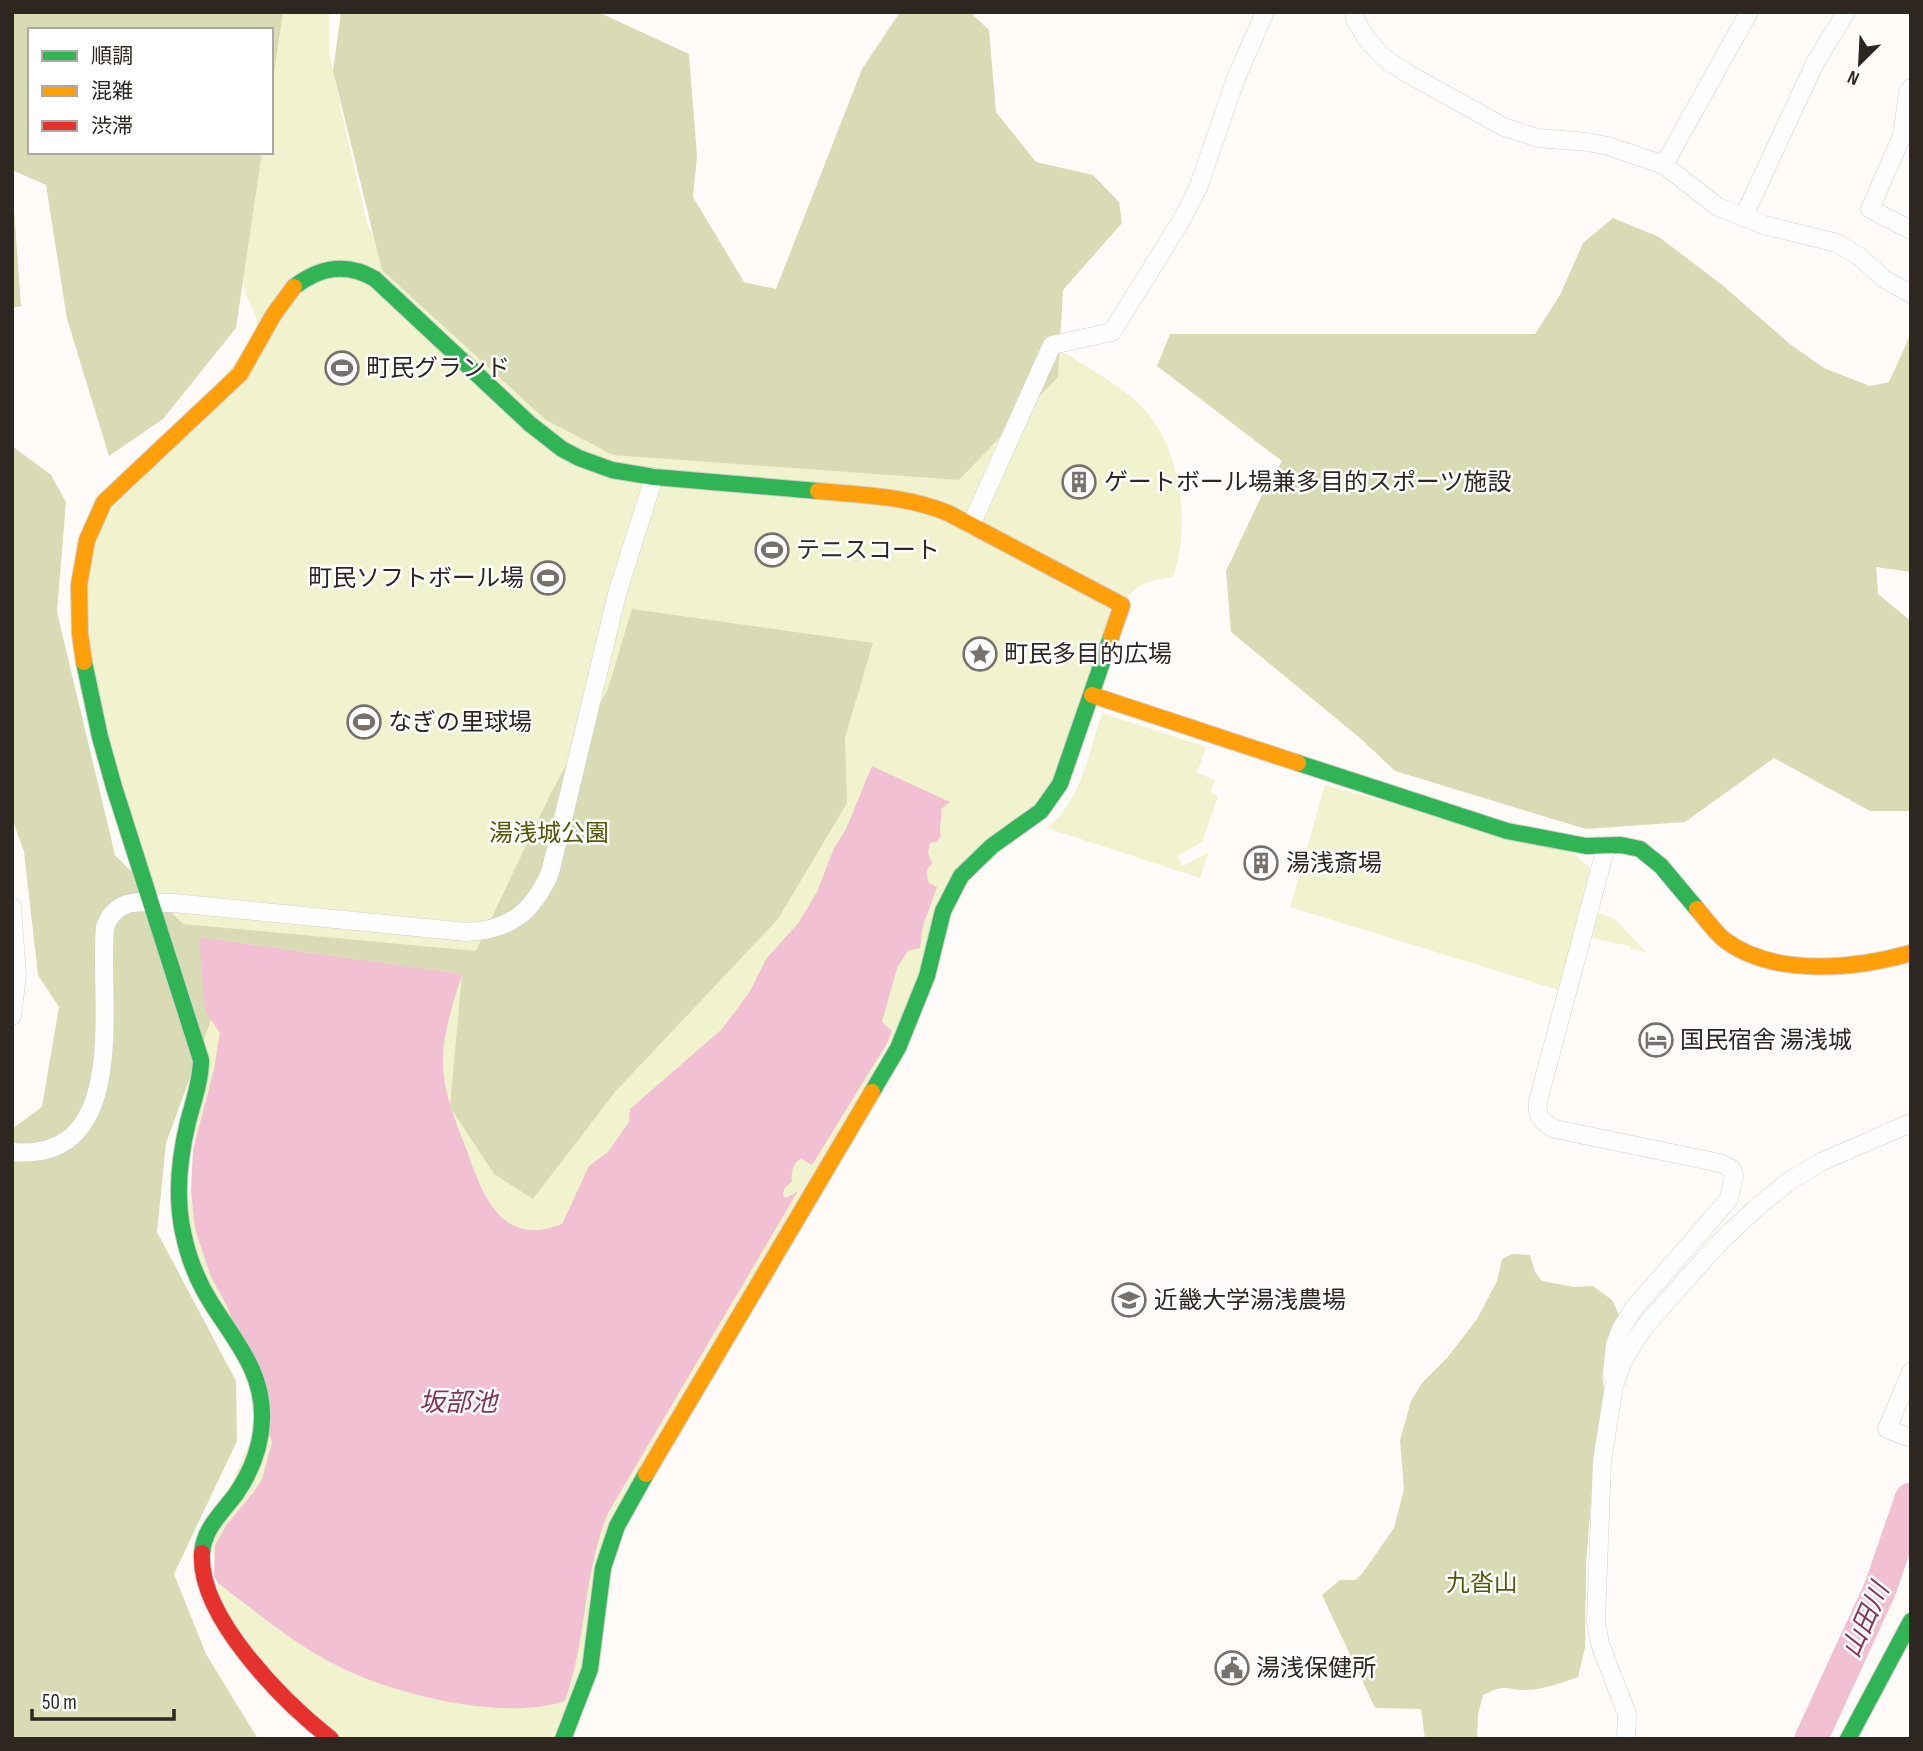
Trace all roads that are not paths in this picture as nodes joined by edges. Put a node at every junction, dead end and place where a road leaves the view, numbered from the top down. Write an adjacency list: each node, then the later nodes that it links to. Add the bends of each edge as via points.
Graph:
1 (1265, 12): 11 (street, via 1181,221 1112,332 1052,345)
2 (1354, 12): 6 (street, via 1366,38 1382,56 1504,127 1538,138 1608,146)
3 (1749, 12): 6 (street)
4 (1846, 12): 7 (street, via 1815,63)
5 (1911, 88): 8 (street, via 1902,136 1870,209)
6 (1664, 165): 7 (street, via 1718,207)
7 (1743, 218): 9 (street, via 1837,243)
8 (1911, 230)
9 (1911, 294)
10 (654, 477): 11 (street, via 909,499); 14 (street, via 617,594 550,873 524,912 494,929 466,932); 14 (street, via 612,470 562,449 375,279 347,266 301,278 281,301 240,374 112,494 87,539 81,619 85,670 119,803)
11 (971, 525): 12 (street, via 1122,605)
12 (1092, 695): 13 (street, via 1496,828); 25 (street, via 1051,799 974,861 950,894 927,976 898,1048 617,1526 603,1568 590,1669)
13 (1606, 847): 16 (street, via 1632,846 1650,856 1725,941 1758,957 1781,963 1845,966); 21 (street, via 1538,1114 1555,1129 1720,1163 1734,1175 1729,1199 1621,1329 1612,1362)
14 (152, 903): 19 (street, via 119,906 106,927 103,1069 91,1110 76,1130 55,1146); 24 (street, via 201,1060 180,1156 179,1196 186,1240 199,1281 255,1371 263,1411 251,1469 210,1526 202,1545 202,1576 228,1626 272,1686)
15 (12, 906): 17 (street, via 17,975)
16 (1911, 953)
17 (12, 1016)
18 (1911, 1123): 21 (street, via 1821,1162 1788,1182 1736,1226 1645,1326 1623,1361)
19 (12, 1152)
20 (1911, 1372): 22 (street, via 1887,1429)
21 (1613, 1396): 26 (street, via 1602,1461 1595,1621 1627,1714)
22 (1905, 1435)
23 (1911, 1622): 27 (street)
24 (331, 1739)
25 (564, 1739)
26 (1626, 1739)
27 (1848, 1739)

